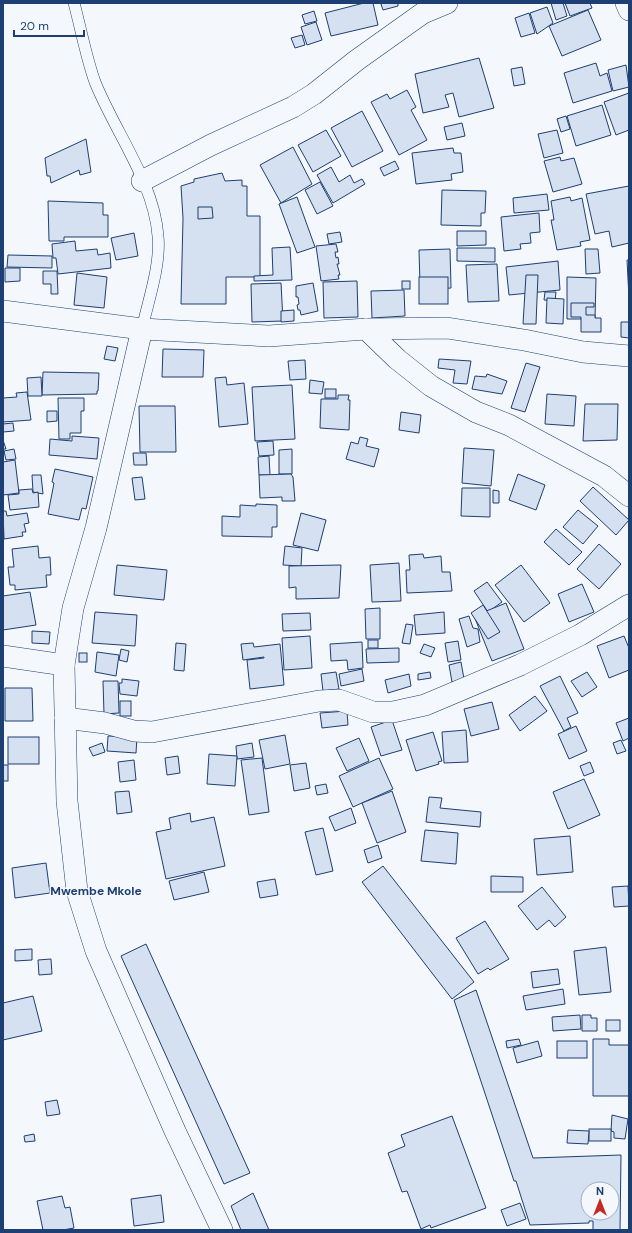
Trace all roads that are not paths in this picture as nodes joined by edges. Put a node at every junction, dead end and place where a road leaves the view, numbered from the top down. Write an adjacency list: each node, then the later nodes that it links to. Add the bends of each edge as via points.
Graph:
1 (74, 3): 6 (lane, via 95,82)
2 (447, 3): 4 (street)
3 (626, 3): 5 (street)
4 (425, 8): 6 (street, via 314,94 293,107)
5 (629, 10)
6 (142, 181): 9 (lane, via 155,217 158,237 158,257)
7 (3, 311): 9 (street)
8 (366, 328): 9 (street, via 269,336); 10 (street, via 447,328 584,352); 11 (street, via 397,359 431,386 476,412 509,425 604,476)
9 (142, 329): 14 (street, via 96,528 73,608)
10 (629, 356)
11 (629, 496)
12 (629, 605): 15 (street, via 580,635 520,665 425,704 393,712 373,712 339,700 319,701 152,732)
13 (3, 656): 14 (street)
14 (64, 665): 15 (street)
15 (65, 718): 16 (street, via 67,801 77,891 96,952)
16 (222, 1230)

